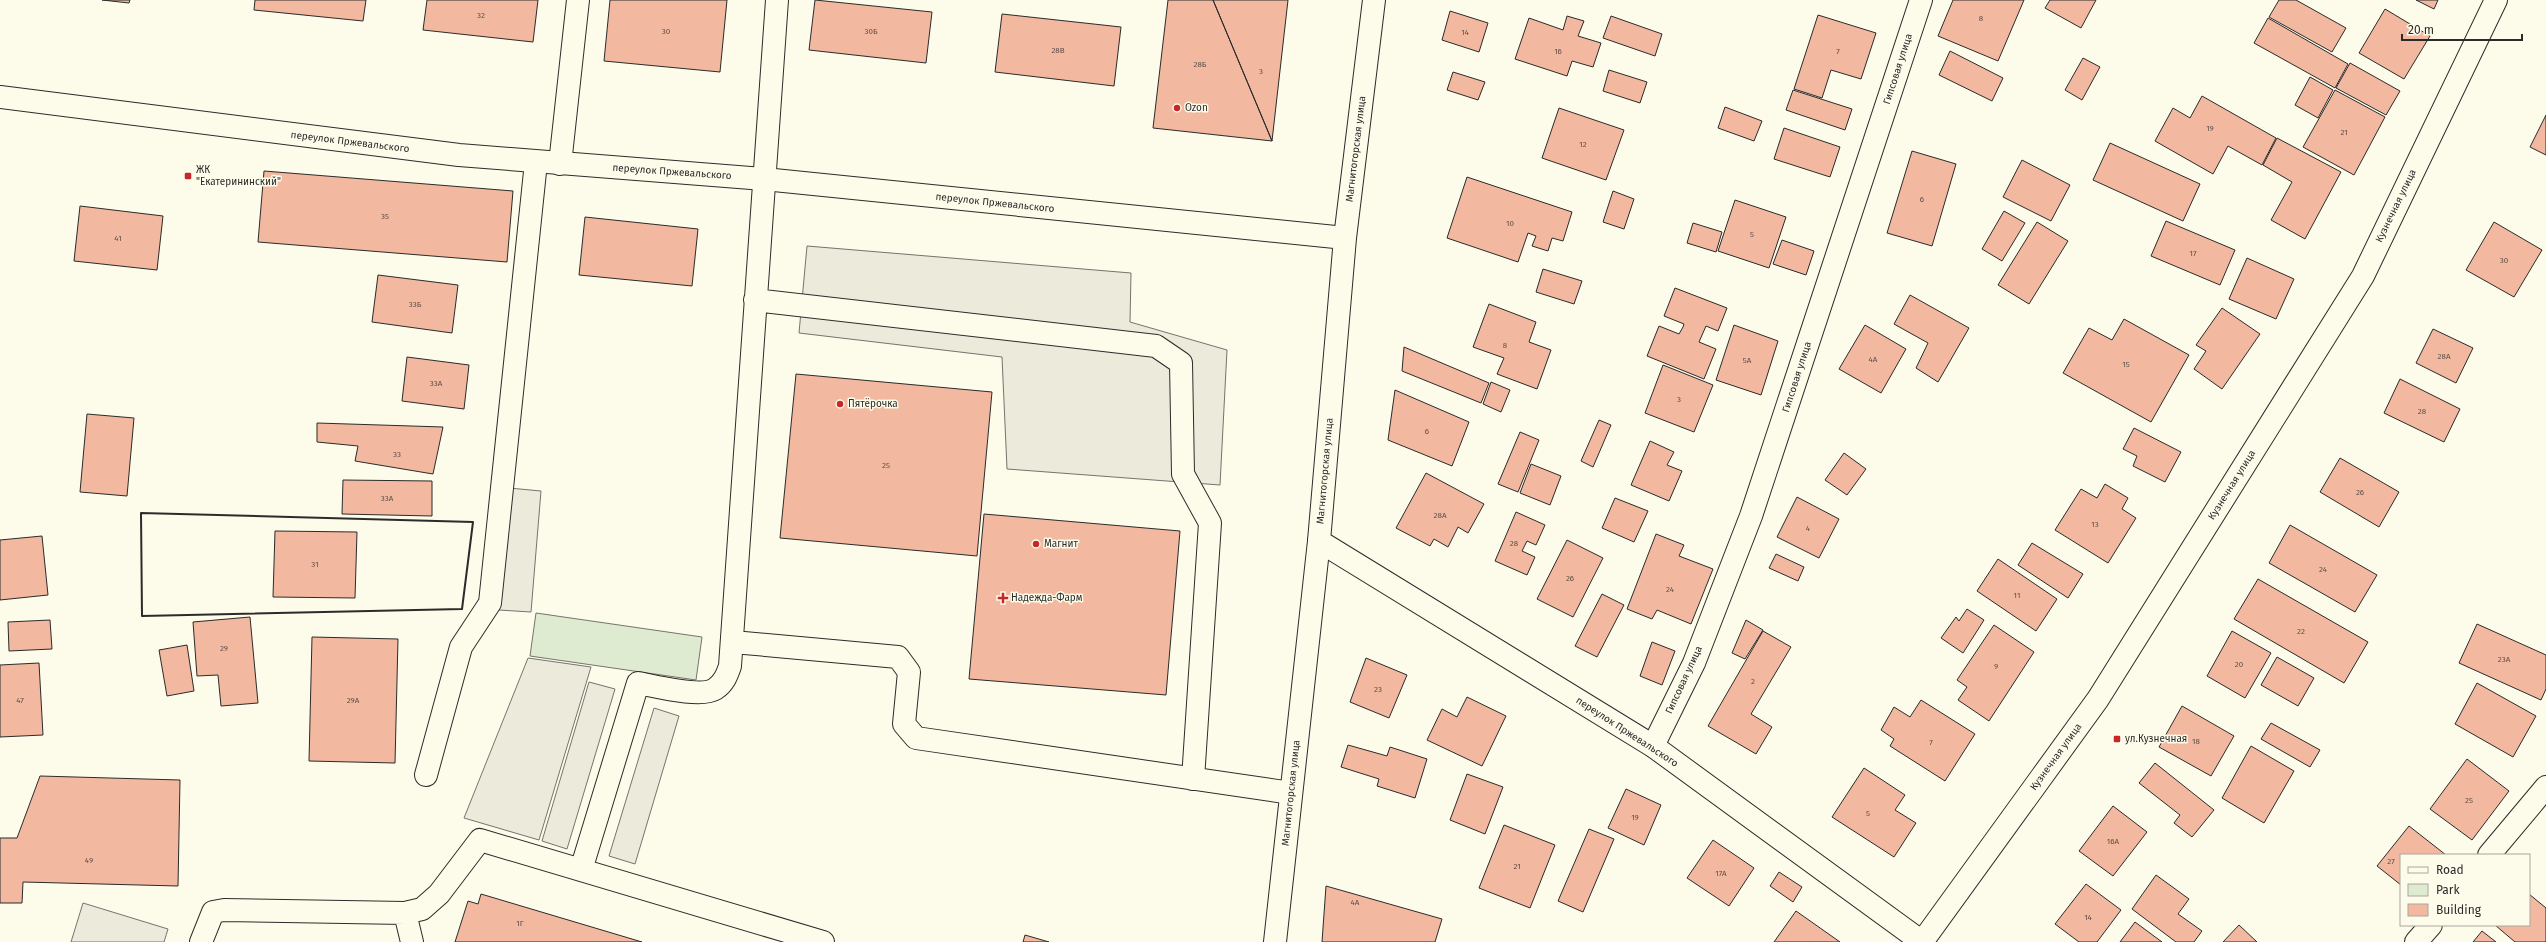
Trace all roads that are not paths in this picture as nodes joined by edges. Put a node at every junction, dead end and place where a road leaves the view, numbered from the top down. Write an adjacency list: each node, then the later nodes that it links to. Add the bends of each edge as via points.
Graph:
1 (578, 0): 8 (main road)
2 (777, 0): 9 (main road)
3 (1374, 0): 10 (main road, Магнитогорская улица)
4 (1920, 0): 14 (main road, Гипсовая улица, via 1751,516 1694,663)
5 (2496, 0): 27 (main road, Кузнечная улица, via 2362,276 2098,699)
6 (0, 97): 7 (main road, переулок Пржевальского, via 459,156)
7 (536, 162): 8 (main road, переулок Пржевальского); 15 (main road, via 490,603 461,647)
8 (560, 164): 9 (main road, переулок Пржевальского)
9 (764, 179): 10 (main road, переулок Пржевальского); 11 (main road)
10 (1345, 238): 12 (main road, Магнитогорская улица)
11 (755, 300): 13 (main road); 16 (main road, via 1156,346 1182,363 1183,474 1210,523)
12 (1318, 541): 14 (main road, переулок Пржевальского); 18 (main road, Магнитогорская улица)
13 (733, 642): 16 (main road, via 898,657 909,672 904,724 916,738); 20 (main road, via 730,666 724,680 714,689 700,692 638,683)
14 (1653, 746): 27 (main road, переулок Пржевальского)
15 (426, 775)
16 (1193, 779): 18 (main road)
17 (2546, 787): 19 (main road)
18 (1291, 792): 26 (main road, Магнитогорская улица)
19 (2490, 854)
20 (581, 870): 21 (main road, via 480,840 439,894 422,909); 25 (main road)
21 (405, 913): 23 (main road, via 224,910 213,912); 24 (main road)
22 (2430, 926): 28 (main road)
23 (201, 942)
24 (412, 942)
25 (823, 942)
26 (1275, 942)
27 (1922, 942)
28 (2416, 942)

